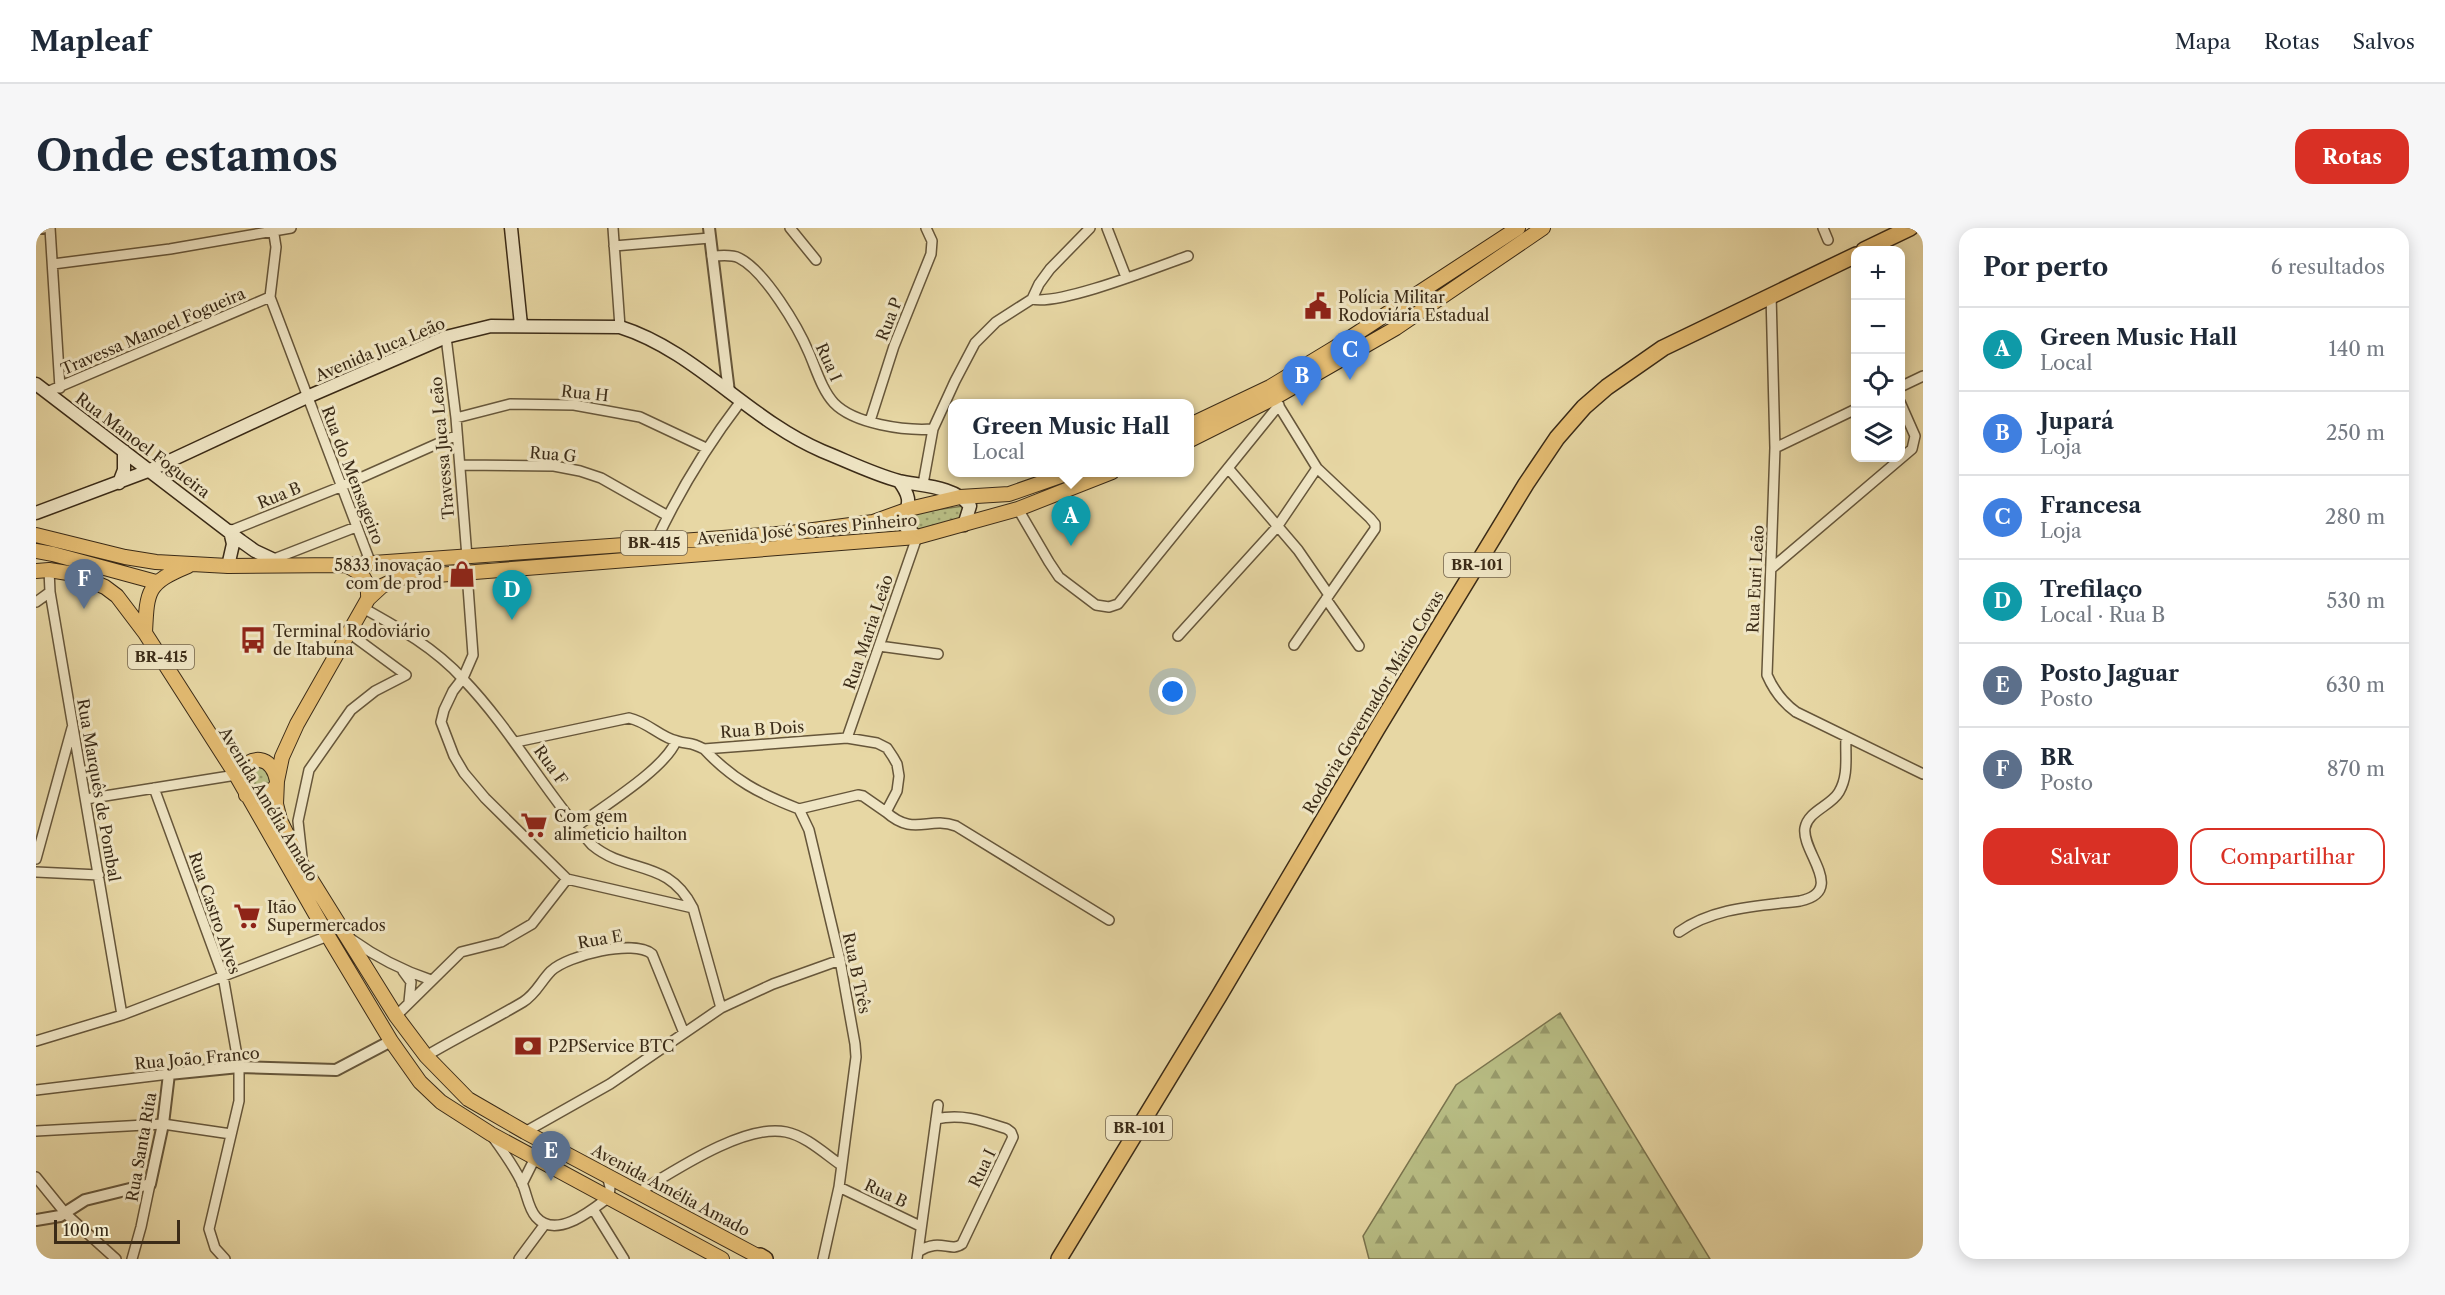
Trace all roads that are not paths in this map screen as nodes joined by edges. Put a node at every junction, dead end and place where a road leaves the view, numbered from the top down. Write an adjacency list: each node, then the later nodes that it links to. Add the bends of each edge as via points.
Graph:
1 (44, 228): 14 (street)
2 (50, 228): 24 (street)
3 (291, 228): 15 (street)
4 (511, 228): 29 (main road)
5 (613, 228): 18 (street)
6 (790, 228): 23 (street)
7 (926, 228): 44 (street, Rua P, via 932,242 931,254 894,346)
8 (1090, 228): 28 (street, via 1050,269)
9 (1107, 228): 25 (street)
10 (1518, 228): 45 (main road, via 1317,359 1270,387)
11 (1543, 228): 40 (main road, via 1396,328)
12 (1823, 228): 17 (street)
13 (1910, 228): 19 (highway)
14 (36, 230)
15 (274, 230): 24 (street); 27 (street, via 276,247)
16 (710, 233): 18 (street); 20 (street)
17 (1828, 240)
18 (614, 246): 30 (street)
19 (1872, 246)
20 (712, 256): 37 (street); 44 (street, Rua I, via 733,256 760,275 807,348 828,395 845,412)
21 (1188, 256): 25 (street)
22 (1851, 257): 26 (highway, Rodovia Governador Mário Covas / BR-101)
23 (816, 260)
24 (53, 264): 35 (street)
25 (1126, 277): 28 (street, via 1043,301)
26 (1771, 294): 50 (street, Rua Euri Leão); 168 (highway, Rodovia Governador Mário Covas / BR-101, via 1664,348 1607,387 1557,438)
27 (270, 297): 35 (street, Travessa Manoel Fogueira); 38 (street)
28 (1032, 299): 46 (street, via 996,322 975,343)
29 (521, 326): 30 (main road, Avenida Juca Leão); 31 (main road, Avenida Juca Leão, via 491,326)
30 (620, 327): 37 (main road, Avenida Juca Leão, via 651,339)
31 (446, 337): 38 (main road, Avenida Juca Leão); 43 (street, Travessa Juca Leão)
32 (1923, 376): 34 (street)
33 (36, 384): 36 (main road, Rua Manoel Fogueira)
34 (1905, 385)
35 (60, 388): 36 (street, Travessa Manoel Fogueira)
36 (47, 392): 51 (main road, Rua Manoel Fogueira)
37 (729, 392): 39 (main road, Avenida Juca Leão)
38 (307, 397): 55 (main road, Avenida Juca Leão); 61 (street, Rua do Mensageiro)
39 (741, 401): 49 (street); 58 (main road, Avenida Juca Leão, via 819,450)
40 (1277, 402): 48 (main road); 53 (street); 54 (street)
41 (1903, 408): 81 (street, via 1915,436 1912,449)
42 (1851, 411): 50 (street)
43 (456, 418): 47 (street, Travessa Juca Leão); 49 (street, Rua H, via 510,404 574,405 640,417)
44 (870, 421): 46 (street, Rua I, via 904,429)
45 (1194, 423)
46 (933, 429): 60 (street)
47 (458, 435): 52 (street, Travessa Juca Leão); 61 (street)
48 (1194, 438)
49 (705, 448): 66 (street)
50 (1775, 448): 81 (street, Rua Euri Leão)
51 (124, 451): 55 (main road, Rua Manoel Fogueira); 59 (main road)
52 (460, 465): 66 (street, Rua G, via 554,466 580,471 601,478); 75 (street, Travessa Juca Leão)
53 (1228, 468): 64 (street, via 1118,603 1109,607 1096,605 1059,577); 69 (street)
54 (1317, 468): 69 (street); 86 (street, via 1375,524 1376,530)
55 (148, 471): 59 (main road, Avenida Juca Leão); 70 (main road, Rua Manoel Fogueira)
56 (1058, 477): 62 (main road, Avenida José Soares Pinheiro / BR-415, via 1009,494)
57 (1099, 477): 64 (main road, Avenida José Soares Pinheiro / BR-415)
58 (899, 481): 60 (main road, Avenida Juca Leão); 63 (main road, via 906,490)
59 (119, 483): 65 (main road, Avenida Juca Leão)
60 (923, 484): 62 (main road, Avenida Juca Leão)
61 (340, 487): 68 (street, Rua do Mensageiro); 70 (street, Rua B)
62 (960, 497): 63 (main road, Avenida José Soares Pinheiro / BR-415); 67 (main road, via 970,506)
63 (909, 509): 72 (main road, via 905,526); 73 (main road, Avenida José Soares Pinheiro / BR-415, via 873,522 791,533)
64 (1018, 509): 67 (main road, Avenida José Soares Pinheiro / BR-415)
65 (36, 513)
66 (668, 516): 73 (street)
67 (964, 525): 72 (main road, Avenida José Soares Pinheiro / BR-415)
68 (356, 526): 76 (street, Avenida José Soares Pinheiro); 77 (street, Rua do Mensageiro)
69 (1277, 527): 86 (street, via 1298,550); 91 (street)
70 (230, 531): 76 (main road, Rua Manoel Fogueira, via 255,551); 80 (main road, via 233,544)
71 (36, 536): 78 (main road, BR-415, via 125,557)
72 (917, 537): 83 (main road, Avenida José Soares Pinheiro / BR-415); 93 (street, Rua Maria Leão)
73 (655, 543): 75 (main road, Avenida José Soares Pinheiro / BR-415)
74 (36, 551): 84 (main road)
75 (467, 557): 77 (main road, Avenida José Soares Pinheiro / BR-415)
76 (280, 562): 79 (main road, Avenida José Soares Pinheiro / BR-415); 80 (main road, Avenida José Soares Pinheiro / BR-415)
77 (371, 564): 79 (main road, Avenida José Soares Pinheiro / BR-415)
78 (190, 565): 80 (main road, Avenida José Soares Pinheiro / BR-415); 84 (main road)
79 (345, 565): 88 (main road, via 364,576 368,587)
80 (228, 566)
81 (1772, 568): 99 (street, Rua Euri Leão, via 1766,658 1773,690 1796,712)
82 (43, 570): 85 (street, Rua Marquês de Pombal); 89 (main road, Avenida Amélia Amado / BR-415, via 74,574 105,587 117,596)
83 (467, 573): 88 (main road, Avenida José Soares Pinheiro / BR-415, via 399,578 382,586); 96 (street, via 473,655)
84 (156, 582): 89 (main road, via 150,595)
85 (50, 592): 87 (street); 97 (street, Rua Marquês de Pombal)
86 (1328, 597): 92 (street); 94 (street)
87 (36, 602)
88 (366, 604): 90 (main road, Avenida Amélia Amado / BR-415); 96 (street, Rua F, via 416,638)
89 (145, 633): 104 (main road, Avenida Amélia Amado / BR-415)
90 (349, 633): 105 (main road, Avenida Amélia Amado / BR-415, via 297,724 282,757); 113 (street, via 406,675 351,710 309,770 298,821)
91 (1178, 636)
92 (1294, 645)
93 (879, 646): 95 (street); 98 (street, Rua Maria Leão)
94 (1359, 646)
95 (938, 654)
96 (463, 678): 101 (street, Rua F); 116 (street, via 441,719 454,756 479,793)
97 (73, 726): 108 (street, Rua Marquês de Pombal); 112 (street)
98 (847, 738): 102 (street, Rua B Dois); 110 (street, Rua B Dois, via 878,743 887,748 897,764 897,791)
99 (1846, 738): 103 (street, Rua Euri Leão); 119 (street, via 1844,781 1838,794 1815,812 1805,828 1821,874 1816,894 1800,901 1729,910 1699,919)
100 (676, 741): 101 (street, Rua B Dois, via 630,718); 102 (street, Rua B Dois, via 691,742); 111 (street, via 672,752 649,773)
101 (516, 742): 111 (street, Rua F)
102 (704, 749): 109 (street, via 746,786)
103 (1923, 774)
104 (236, 775): 105 (main road, via 244,764 257,759 273,768); 106 (street); 107 (main road, Avenida Amélia Amado / BR-415)
105 (276, 784): 107 (main road, via 266,795); 113 (main road, Avenida Amélia Amado, via 280,819)
106 (154, 788): 108 (street); 124 (street, Rua Castro Alves)
107 (246, 795): 121 (main road, Avenida Amélia Amado)
108 (86, 799): 115 (street, Rua Marquês de Pombal)
109 (799, 809): 110 (street, via 858,795); 122 (street, Rua B Três, via 809,830)
110 (886, 812): 118 (street, via 910,826 956,826)
111 (576, 826): 117 (street, Rua F, via 604,855 651,869 674,883)
112 (36, 859)
113 (302, 865): 120 (main road, Avenida Amélia Amado)
114 (36, 872): 115 (street)
115 (99, 875): 128 (street, Rua Marquês de Pombal)
116 (567, 879): 117 (street); 125 (street, via 532,924 501,942 461,952)
117 (693, 908): 127 (street, Rua F)
118 (1109, 920)
119 (1678, 932)
120 (346, 935): 123 (street); 129 (main road, Avenida Amélia Amado)
121 (328, 936): 124 (street); 132 (main road, Avenida Amélia Amado)
122 (840, 960): 127 (street); 146 (street, Rua B Três, via 856,1057)
123 (404, 971): 125 (street); 126 (street, via 411,982)
124 (223, 976): 128 (street); 134 (street, Rua Castro Alves)
125 (431, 980): 126 (street)
126 (409, 1002): 129 (street)
127 (721, 1008): 130 (street)
128 (122, 1015): 131 (street)
129 (396, 1016): 133 (main road, Avenida Amélia Amado)
130 (684, 1033): 133 (street, Rua E, via 652,954 633,948 568,960 552,970 524,1001); 141 (street, via 610,1084)
131 (36, 1041)
132 (391, 1041): 134 (street, Rua João Franco, via 336,1070); 143 (main road, Avenida Amélia Amado, via 427,1089)
133 (426, 1056): 141 (main road, Avenida Amélia Amado, via 468,1099)
134 (239, 1066): 135 (street, Rua João Franco); 142 (street, Rua Castro Alves, via 239,1101)
135 (169, 1074): 136 (street, Rua João Franco); 139 (street, Rua Santa Rita)
136 (36, 1090)
137 (938, 1105): 138 (street, Rua I)
138 (936, 1119): 158 (street, Rua I); 159 (street, Rua I, via 975,1118 1007,1129 1012,1137 962,1244 955,1248 935,1244)
139 (163, 1124): 140 (street); 142 (street); 149 (street, Rua Santa Rita)
140 (36, 1131)
141 (525, 1132): 144 (main road, Avenida Amélia Amado)
142 (231, 1134): 163 (street, Rua Castro Alves, via 209,1229 214,1248)
143 (491, 1134): 145 (main road, Avenida Amélia Amado); 150 (street)
144 (562, 1152): 145 (street, via 544,1152); 147 (main road, Avenida Amélia Amado)
145 (535, 1158): 150 (street); 153 (main road, Avenida Amélia Amado)
146 (841, 1165): 151 (street, Rua B Três); 152 (street, via 795,1135 769,1132 717,1147)
147 (607, 1175): 152 (main road, Avenida Amélia Amado); 153 (street)
148 (36, 1177): 155 (street)
149 (150, 1184): 155 (street, via 85,1200); 162 (street, Rua Santa Rita)
150 (522, 1184): 157 (street, via 536,1217)
151 (839, 1187): 158 (street, Rua B); 167 (street, Rua B Três)
152 (639, 1192): 160 (main road, Avenida Amélia Amado)
153 (609, 1197): 154 (street); 166 (main road, Avenida Amélia Amado)
154 (593, 1209): 157 (street, via 560,1226); 165 (street)
155 (66, 1214): 156 (street); 161 (street)
156 (36, 1220)
157 (545, 1224): 164 (street)
158 (920, 1226): 159 (street, Rua I)
159 (917, 1256)
160 (762, 1258)
161 (116, 1259)
162 (132, 1259)
163 (225, 1259)
164 (519, 1259)
165 (624, 1259)
166 (722, 1259)
167 (823, 1259)
168 (1059, 1259)

